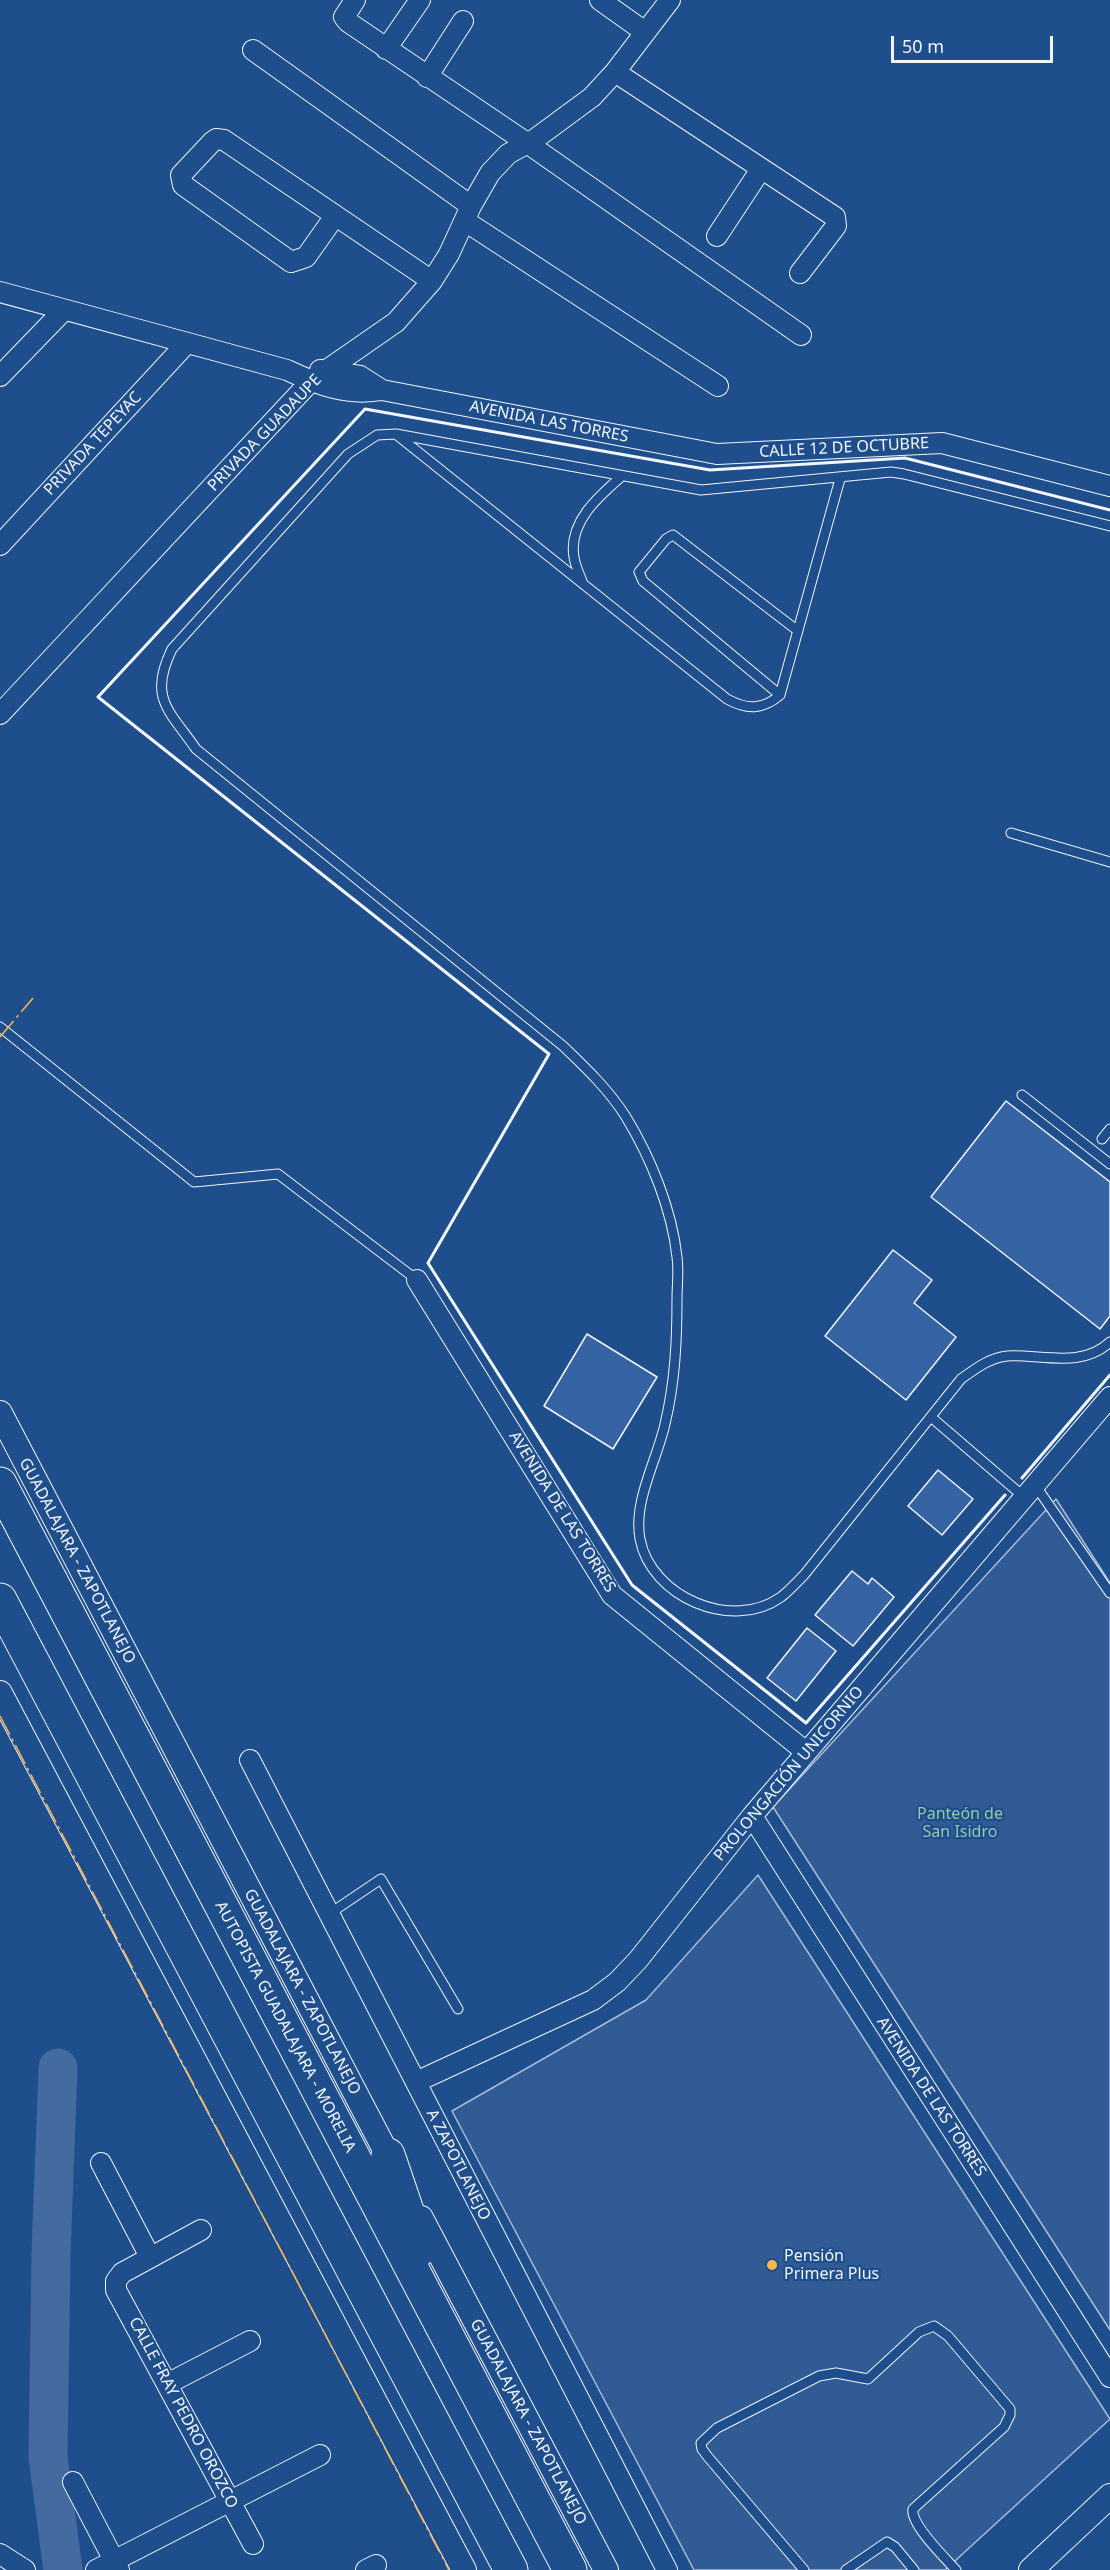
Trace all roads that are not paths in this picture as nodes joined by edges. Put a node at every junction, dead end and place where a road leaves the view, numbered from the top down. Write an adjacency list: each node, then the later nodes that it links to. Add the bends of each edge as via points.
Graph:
1 (355, 0): 7 (street, via 346,19)
2 (420, 0): 7 (street)
3 (600, 0): 6 (street)
4 (670, 0): 6 (street, PRIVADA GUADAUPE)
5 (463, 21): 10 (street)
6 (645, 32): 9 (street, PRIVADA GUADAUPE)
7 (386, 49): 10 (street)
8 (253, 50): 13 (street)
9 (615, 72): 11 (street, PRIVADA GUADAUPE, via 592,97); 12 (street)
10 (427, 77): 11 (street)
11 (527, 143): 13 (street, PRIVADA GUADAUPE, via 508,154 490,173); 20 (street)
12 (761, 169): 15 (street); 16 (street, via 831,213 837,221)
13 (468, 214): 17 (street, PRIVADA GUADAUPE); 24 (street)
14 (335, 216): 14 (street, via 306,257 291,262 183,185 181,175 212,142 224,140); 17 (street)
15 (717, 236)
16 (800, 273)
17 (432, 281): 23 (street, PRIVADA GUADAUPE, via 396,322)
18 (0, 292): 19 (street, AVENIDA LAS TORRES)
19 (64, 310): 21 (street, AVENIDA LAS TORRES); 22 (street)
20 (801, 335)
21 (186, 344): 23 (street, AVENIDA LAS TORRES); 31 (street, PRIVADA TEPEYAC)
22 (0, 376)
23 (318, 376): 26 (street, AVENIDA LAS TORRES, via 360,376 382,390); 35 (street, PRIVADA GUADAUPE)
24 (718, 386)
25 (396, 434): 27 (lane); 32 (lane); 47 (lane, via 377,435 348,454 172,649 162,669 160,689 166,706 196,749 563,1046 597,1078 626,1117 654,1174 677,1258 674,1381 641,1507 640,1539 655,1574 675,1594 730,1611 780,1598 804,1575)
26 (717, 454): 29 (street, CALLE 12 DE OCTUBRE, via 942,443)
27 (622, 476): 28 (lane, via 701,490); 32 (lane, via 587,510 575,535 574,556)
28 (840, 479): 30 (lane, via 891,472 904,474); 33 (lane)
29 (1110, 486)
30 (1110, 526)
31 (0, 545)
32 (583, 584): 34 (lane, via 736,704 763,707)
33 (798, 631): 34 (lane); 34 (lane, via 674,535 666,539 639,572 643,580)
34 (780, 695)
35 (0, 714)
36 (1011, 834): 37 (lane)
37 (1110, 862)
38 (0, 1027): 43 (lane, via 194,1182 278,1174)
39 (1022, 1095): 42 (lane)
40 (1110, 1129): 41 (lane)
41 (1102, 1139)
42 (1110, 1164)
43 (417, 1280): 53 (street, AVENIDA DE LAS TORRES, via 612,1595)
44 (1110, 1342): 47 (lane, via 1094,1354 1073,1358 993,1359 961,1379)
45 (1110, 1397): 49 (street, PROLONGACIÓN UNICORNIO)
46 (0, 1413): 59 (street, GUADALAJARA - ZAPOTLANEJO)
47 (931, 1417): 49 (lane)
48 (0, 1484): 64 (highway, AUTOPISTA GUADALAJARA - MORELIA)
49 (1029, 1491): 50 (lane); 53 (street, PROLONGACIÓN UNICORNIO)
50 (1110, 1593)
51 (0, 1600): 77 (highway)
52 (0, 1693): 76 (street)
53 (806, 1752): 55 (street, PROLONGACIÓN UNICORNIO)
54 (250, 1760): 56 (street, A ZAPOTLANEJO)
55 (752, 1816): 58 (street, PROLONGACIÓN UNICORNIO, via 617,1982 593,2000); 65 (street, AVENIDA DE LAS TORRES)
56 (328, 1914): 57 (lane, via 381,1880); 58 (street, A ZAPOTLANEJO)
57 (458, 2009)
58 (416, 2082): 80 (street, A ZAPOTLANEJO)
59 (388, 2155): 64 (highway); 79 (street, GUADALAJARA - ZAPOTLANEJO)
60 (101, 2163): 62 (street)
61 (201, 2230): 62 (street)
62 (150, 2257): 66 (street, CALLE FRAY PEDRO OROZCO, via 122,2272 116,2290)
63 (250, 2341): 66 (street)
64 (458, 2355): 78 (highway, AUTOPISTA GUADALAJARA - MORELIA)
65 (1110, 2377)
66 (168, 2384): 70 (street, CALLE FRAY PEDRO OROZCO)
67 (320, 2455): 70 (street)
68 (73, 2482): 73 (street)
69 (1110, 2496): 85 (street)
70 (230, 2501): 71 (street, CALLE FRAY PEDRO OROZCO); 73 (street)
71 (253, 2544)
72 (0, 2554): 74 (street)
73 (117, 2565): 75 (street)
74 (25, 2570)
75 (96, 2570)
76 (464, 2570)
77 (511, 2570)
78 (570, 2570)
79 (606, 2570)
80 (667, 2570)
81 (804, 2570): 84 (lane, via 708,2457 701,2443 717,2428 819,2376 836,2373 868,2379 919,2332 934,2326 948,2336 1010,2409 1004,2427 913,2509 917,2525)
82 (846, 2570): 83 (lane, via 887,2542)
83 (914, 2570)
84 (956, 2570)
85 (1031, 2570)

